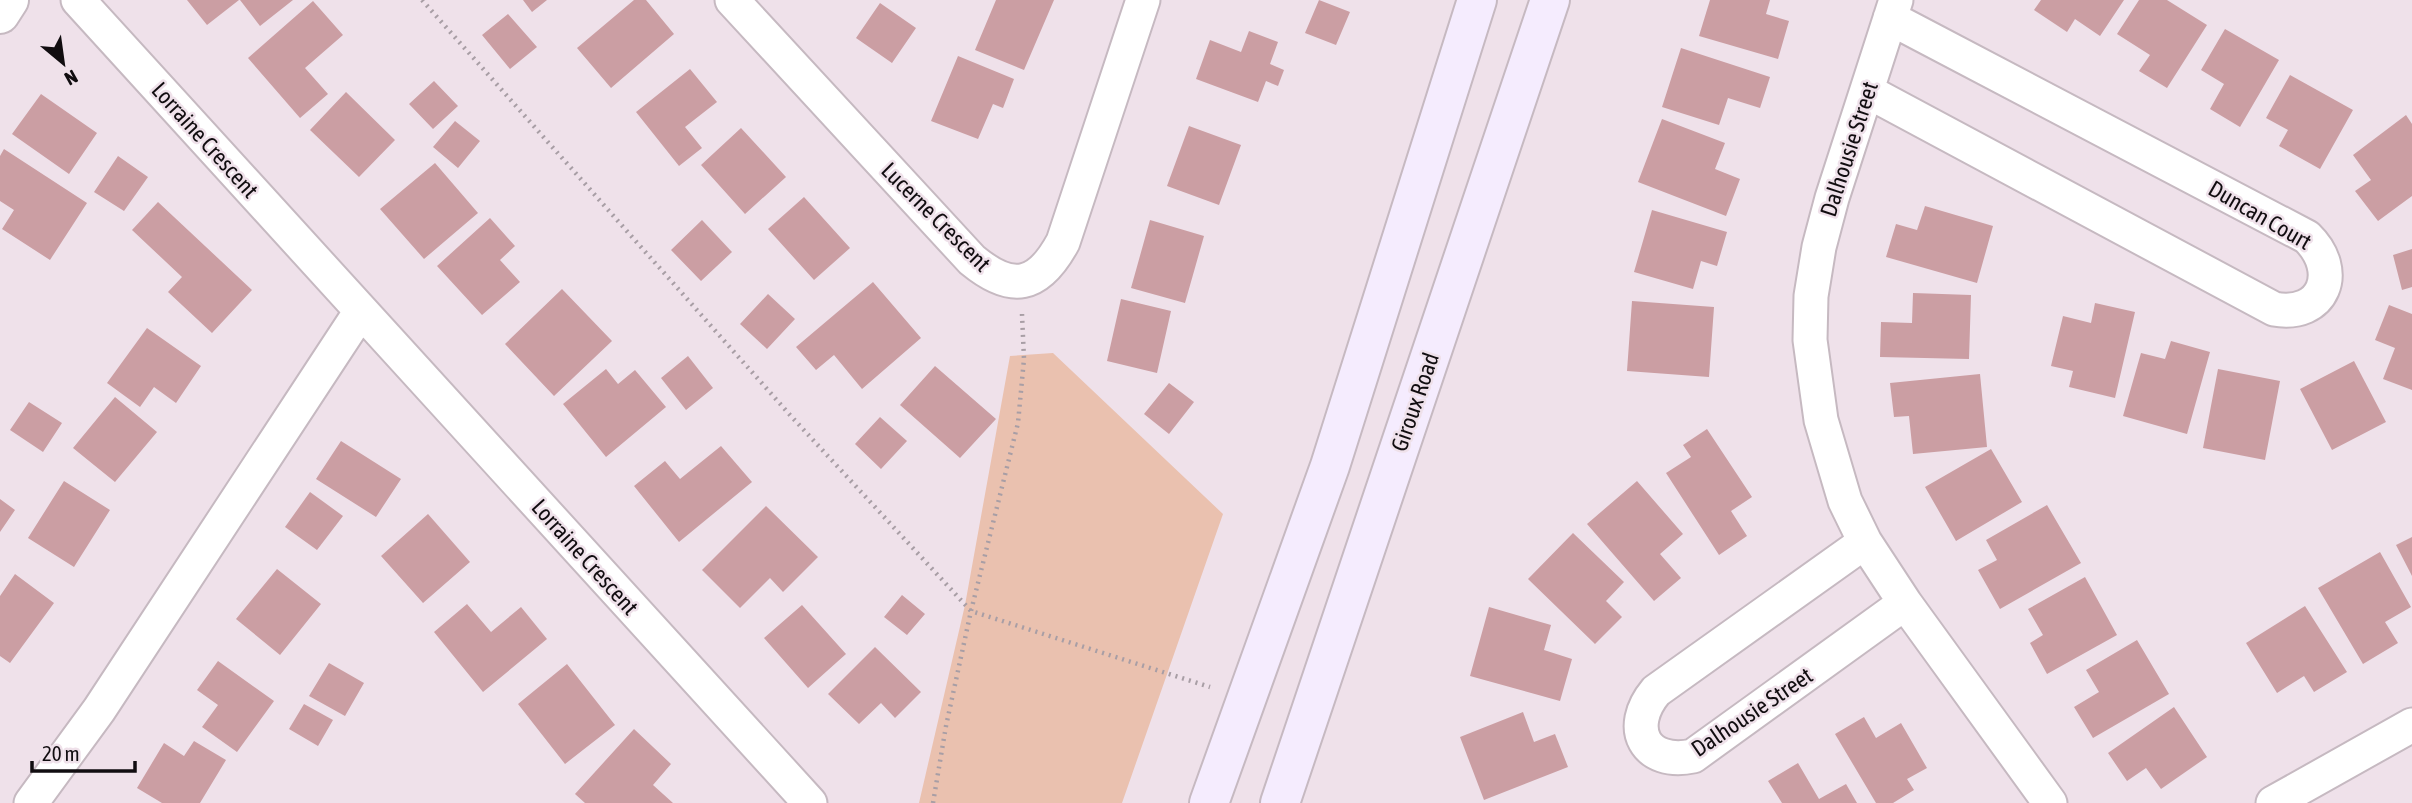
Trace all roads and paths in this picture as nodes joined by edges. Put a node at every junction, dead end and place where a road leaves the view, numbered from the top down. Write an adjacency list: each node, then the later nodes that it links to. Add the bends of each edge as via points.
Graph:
1 (9, 0): 9 (street)
2 (78, 0): 12 (street, Lorraine Crescent)
3 (422, 0): 15 (path, via 799,425)
4 (732, 0): 11 (street, Lucerne Crescent, via 972,260 999,278)
5 (1143, 0): 11 (street, via 1063,242 1044,268)
6 (1477, 0): 21 (main road, via 1330,466)
7 (1550, 0): 22 (main road, Giroux Road)
8 (1893, 9): 10 (street, Dalhousie Street); 10 (street, Duncan Court, via 2308,237 2326,269 2322,291 2296,310 2274,309)
9 (0, 14)
10 (1867, 91): 13 (street, Dalhousie Street, via 1819,247 1810,340 1830,457)
11 (1021, 282): 15 (path, via 1024,359 1018,423)
12 (361, 311): 18 (street, via 106,700); 19 (street, Lorraine Crescent)
13 (1866, 542): 14 (street, Dalhousie Street); 14 (street, Dalhousie Street, via 1656,691 1640,722 1645,743 1669,757 1693,756)
14 (1905, 603): 23 (street, Dalhousie Street)
15 (971, 611): 16 (path); 20 (path)
16 (1210, 687)
17 (2412, 725): 24 (street)
18 (31, 803)
19 (810, 803)
20 (933, 803)
21 (1209, 803)
22 (1280, 803)
23 (2050, 803)
24 (2273, 803)

